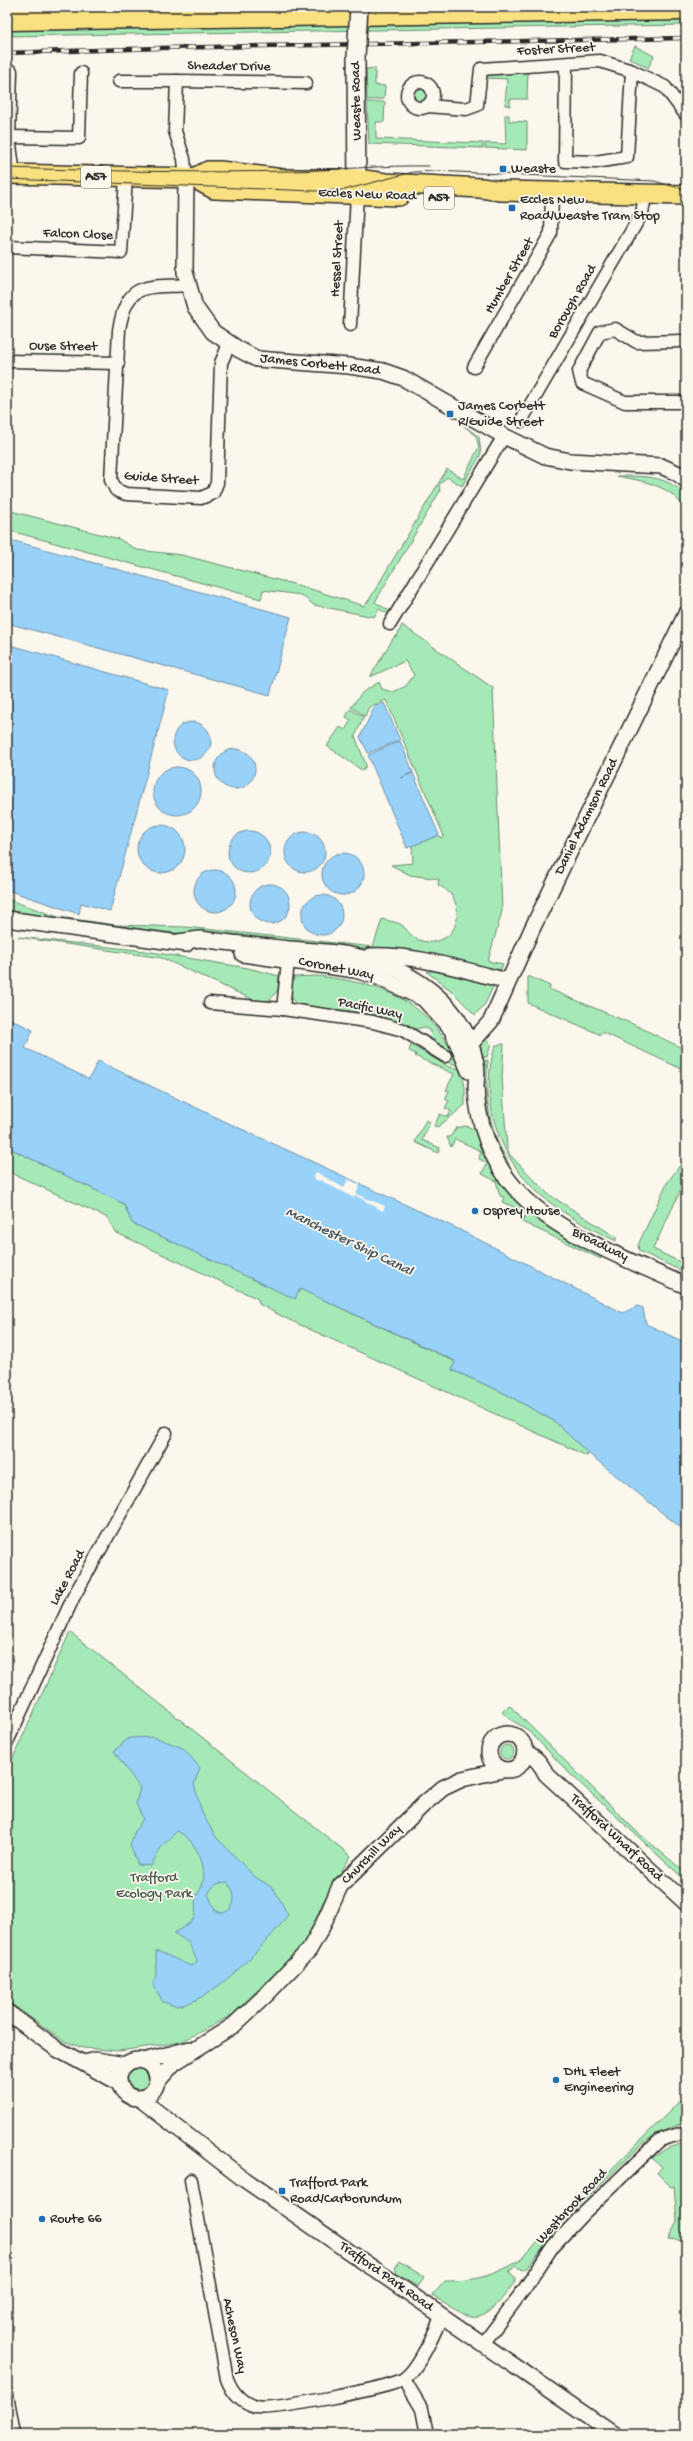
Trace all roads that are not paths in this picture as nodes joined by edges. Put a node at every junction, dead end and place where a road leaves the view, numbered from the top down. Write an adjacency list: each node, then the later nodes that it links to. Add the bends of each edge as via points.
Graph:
1 (359, 7): 17 (main road, Weaste Road, bridge, via 356,56)
2 (686, 9): 3 (highway)
3 (7, 19)
4 (566, 64): 6 (street, Foster Street, via 600,61); 6 (street, via 565,161 595,162 627,157); 11 (street, Foster Street, via 481,69 477,105 466,109)
5 (11, 71): 13 (street)
6 (632, 71): 12 (street, Foster Street, via 665,87)
7 (81, 73): 13 (street, via 79,138)
8 (119, 81): 9 (street)
9 (177, 81): 10 (street, Sheader Drive); 15 (street, Sheader Drive, via 175,131 184,159)
10 (306, 83)
11 (427, 106)
12 (686, 115)
13 (9, 137): 14 (street)
14 (10, 174): 16 (main road, Eccles New Road / A57)
15 (202, 174): 16 (main road, Eccles New Road / A57); 17 (main road, via 286,171); 17 (main road, Eccles New Road / A57, via 214,189); 23 (street, James Corbett Road, via 185,272)
16 (126, 178): 22 (street, Falcon Close, via 121,252)
17 (357, 180): 19 (main road, Eccles New Road); 24 (street, Hessel Street)
18 (686, 195): 20 (main road, Eccles New Road)
19 (552, 198): 20 (main road, Eccles New Road); 29 (street, Humber Street, via 551,233)
20 (645, 199): 21 (main road, Eccles New Road); 31 (street, Borough Road, via 642,213)
21 (686, 204)
22 (7, 247)
23 (188, 285): 26 (street, James Corbett Road, via 195,307 213,332); 28 (street, Guide Street, via 144,288 130,297 123,309)
24 (350, 325)
25 (686, 341): 30 (street, via 637,342 615,329 600,332 579,370 582,383 625,402)
26 (229, 344): 28 (street, Guide Street, via 221,363 217,483 213,494 201,498 126,494 116,490 111,480); 32 (street, James Corbett Road, via 257,359 360,367 403,378)
27 (7, 361): 28 (street, Ouse Street)
28 (118, 363)
29 (474, 367)
30 (686, 402)
31 (521, 421)
32 (504, 436): 33 (street, via 557,459 646,463 661,466); 35 (street)
33 (686, 480)
34 (686, 614): 41 (street, Daniel Adamson Road)
35 (390, 624)
36 (7, 919): 37 (street, Coronet Way, via 178,942 200,949)
37 (289, 954): 38 (street, Coronet Way); 42 (street, Coronet Way, via 378,977); 44 (street)
38 (356, 956): 39 (street); 40 (street, Coronet Way)
39 (431, 962): 40 (street, via 419,971); 41 (street)
40 (416, 979): 42 (street, via 417,987); 45 (street, Coronet Way, via 444,1002)
41 (508, 981): 45 (street, Daniel Adamson Road, via 491,1021 478,1037)
42 (424, 999): 45 (street, Coronet Way)
43 (210, 1003): 44 (street, Pacific Way)
44 (283, 1010): 46 (street, Pacific Way, via 373,1022 403,1030)
45 (465, 1045): 47 (street, Coronet Way, via 478,1074)
46 (445, 1056)
47 (476, 1086): 48 (street, Broadway, via 482,1125 488,1143 504,1173 528,1202 575,1234)
48 (686, 1286)
49 (166, 1433): 50 (street, Lake Road, via 74,1596)
50 (7, 1742)
51 (525, 1752): 52 (street, via 522,1742 508,1734 493,1741); 53 (street, via 524,1758); 54 (street, Trafford Wharf Road, via 541,1764)
52 (489, 1753): 53 (street, via 493,1763); 55 (street, Churchill Way)
53 (510, 1769): 54 (street); 55 (street, Churchill Way)
54 (546, 1774): 56 (street, Trafford Wharf Road)
55 (468, 1777): 58 (street, Churchill Way, via 443,1788 353,1872 340,1886 320,1932 309,1950 234,2025)
56 (686, 1903)
57 (7, 2012): 60 (street, via 57,2048)
58 (194, 2049): 59 (street, Churchill Way); 63 (street, Churchill Way, via 174,2063)
59 (144, 2060): 61 (street, via 133,2060); 63 (street, via 154,2069)
60 (85, 2063): 61 (street, via 96,2060); 62 (street)
61 (124, 2065): 62 (street, via 120,2070)
62 (118, 2082): 64 (street, via 128,2096)
63 (156, 2086): 64 (street, via 150,2094); 65 (street)
64 (139, 2098): 65 (street, Trafford Park Road)
65 (162, 2116): 68 (street, Trafford Park Road, via 237,2174)
66 (686, 2132): 69 (street, Westbrook Road, via 660,2140 574,2224 553,2246)
67 (191, 2180): 70 (street, Acheson Way, via 227,2379 238,2397 250,2405 272,2408 375,2388)
68 (442, 2315): 69 (street, Trafford Park Road); 70 (street, via 438,2328 418,2362)
69 (483, 2344): 74 (street, Trafford Park Road)
70 (404, 2379): 73 (street, via 422,2409)
71 (7, 2394): 72 (street)
72 (14, 2434)
73 (427, 2434)
74 (612, 2434)

